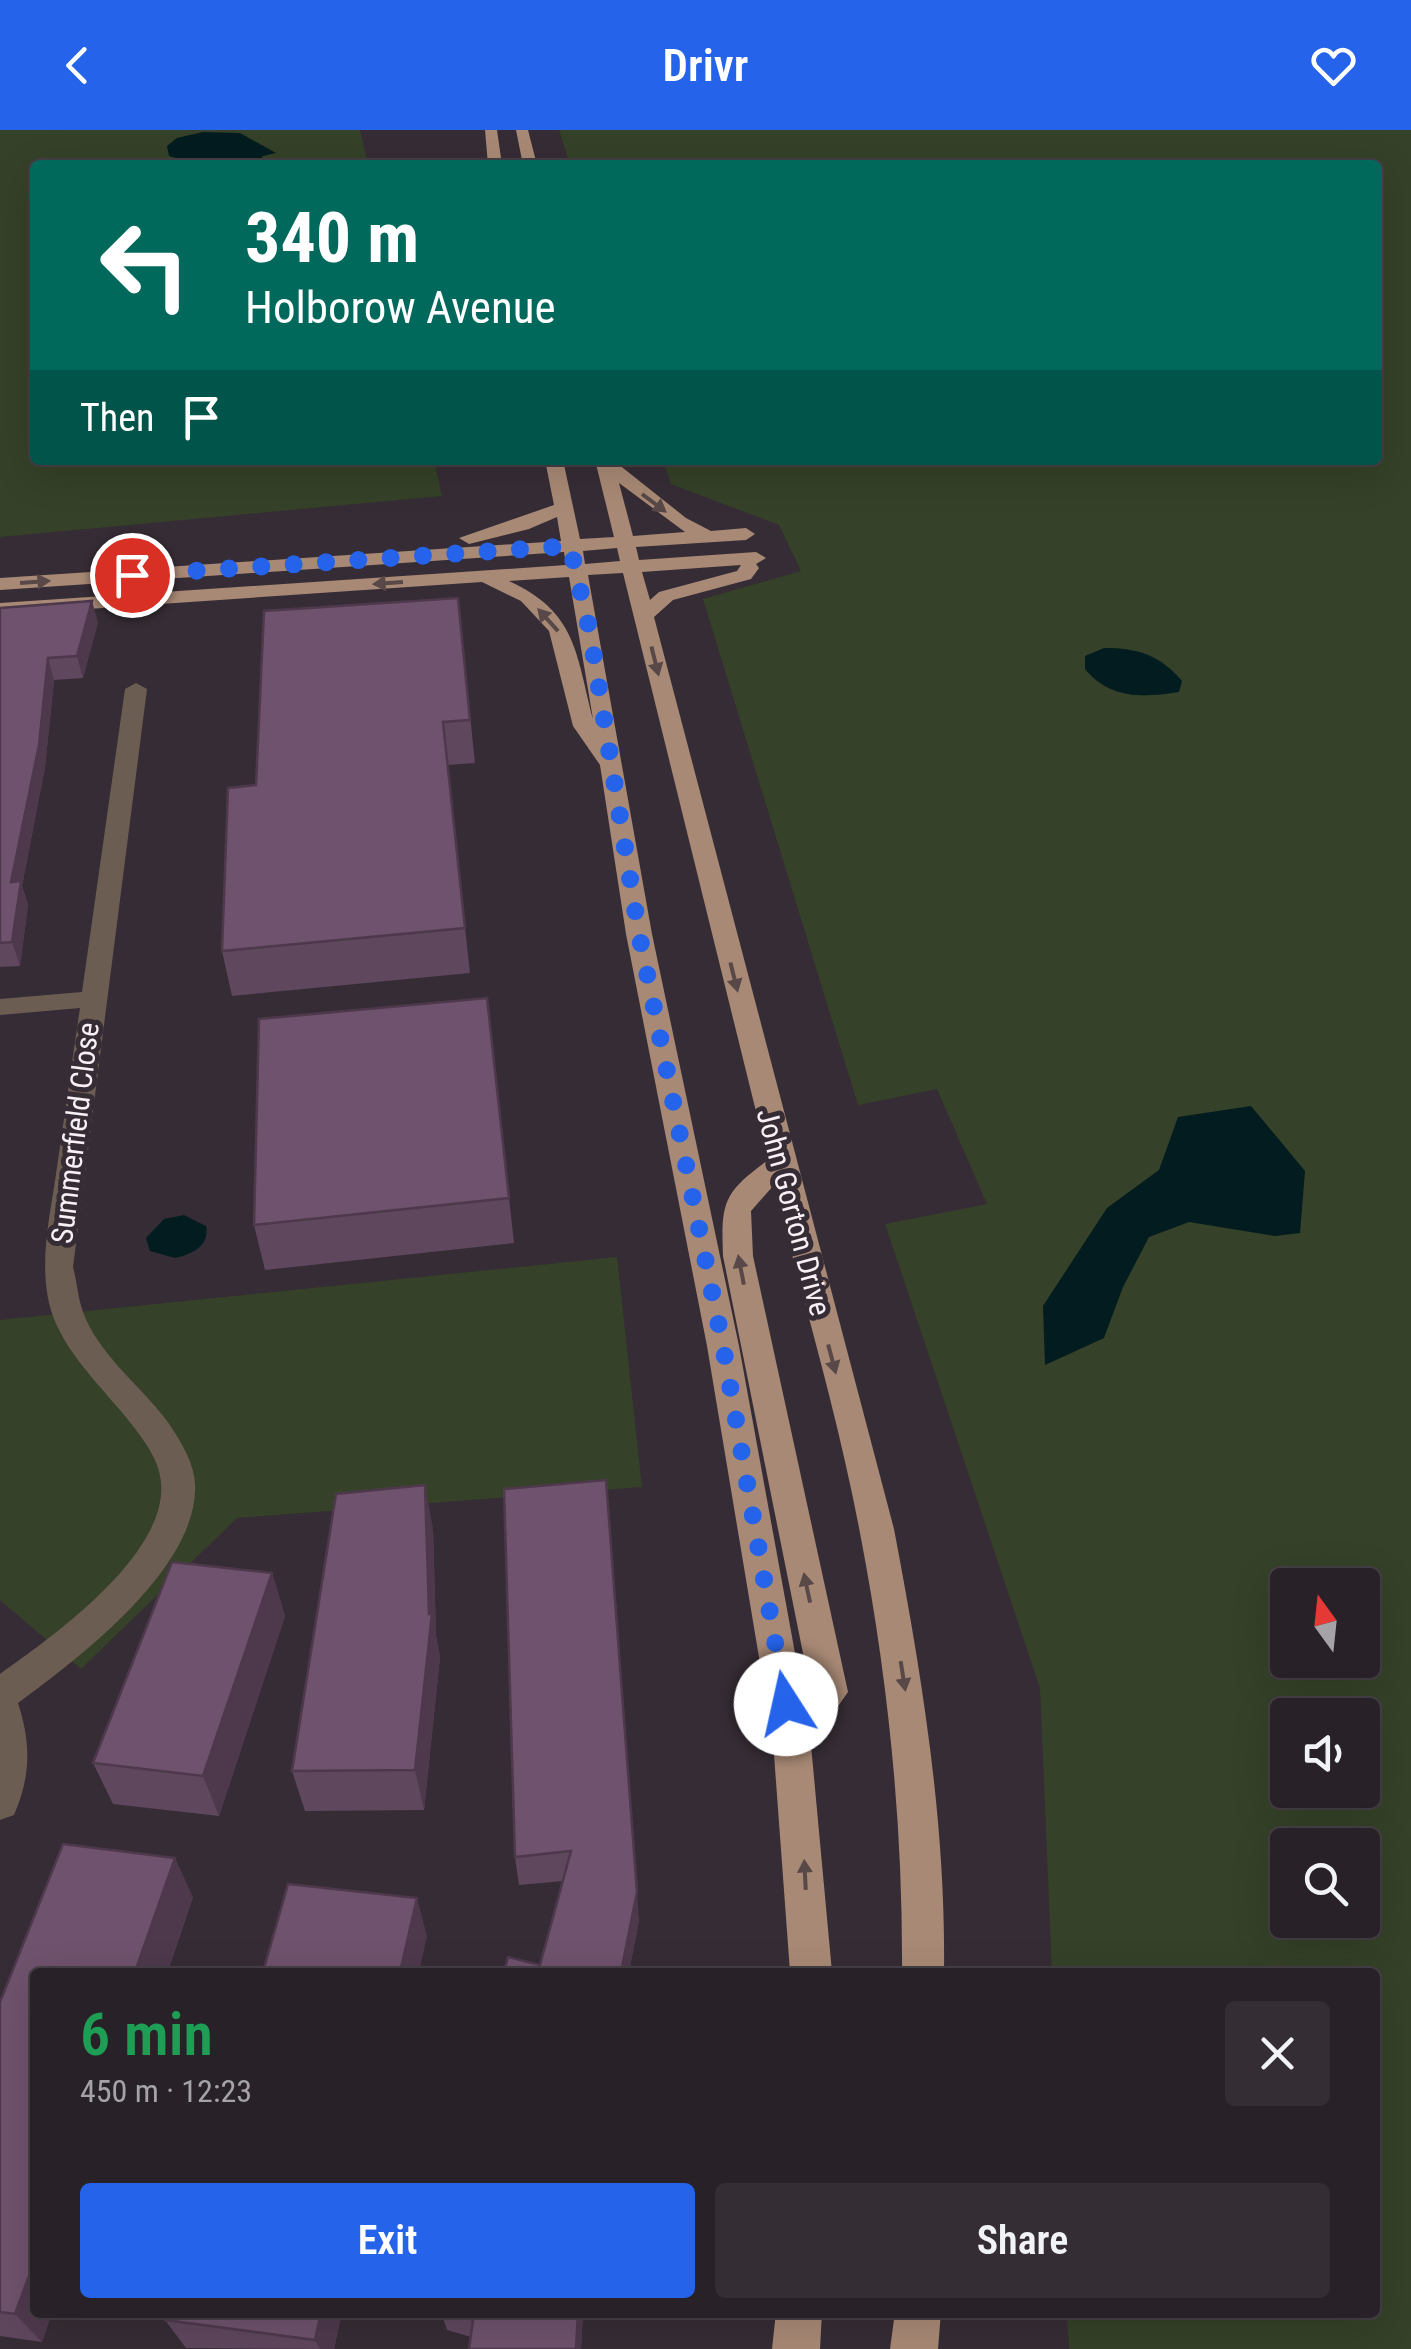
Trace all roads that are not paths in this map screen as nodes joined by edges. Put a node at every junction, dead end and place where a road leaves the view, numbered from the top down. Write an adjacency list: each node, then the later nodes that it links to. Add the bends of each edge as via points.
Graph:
1 (490, 130): 3 (main road)
2 (522, 130): 4 (main road)
3 (494, 160)
4 (529, 160)
5 (555, 465): 8 (main road)
6 (605, 465): 11 (main road, John Gorton Drive)
7 (609, 465): 10 (main road, one-way to 10, via 679,522)
8 (563, 508): 12 (main road); 13 (main road)
9 (746, 534): 10 (main road)
10 (707, 536): 11 (main road)
11 (628, 554): 13 (main road); 17 (main road, John Gorton Drive); 17 (main road, via 756,558 744,575 666,596)
12 (394, 558): 13 (main road); 15 (main road, one-way to 12)
13 (574, 558): 14 (main road); 19 (main road)
14 (486, 577): 16 (main road, one-way to 16); 19 (main road, one-way to 14, via 584,726 559,629 528,598)
15 (0, 584)
16 (0, 609)
17 (644, 616): 22 (main road, John Gorton Drive, one-way to 22)
18 (136, 689): 20 (street, Summerfield Close)
19 (613, 771): 25 (main road)
20 (92, 999): 21 (street, Summerfield Close); 23 (street, Summerfield Close, via 58,1267 68,1316 96,1362 170,1451 179,1494 173,1525 156,1555 73,1642)
21 (0, 1007)
22 (781, 1165): 25 (main road, one-way to 22, via 829,1692 738,1256 736,1209); 28 (main road, John Gorton Drive, one-way to 28, via 877,1529 904,1680 923,1862)
23 (0, 1695)
24 (0, 1705): 26 (street, via 12,1744)
25 (792, 1740): 27 (main road, one-way to 25)
26 (0, 1802)
27 (811, 1968)
28 (923, 1968)
29 (799, 2318): 31 (main road)
30 (917, 2318): 32 (main road)
31 (796, 2349)
32 (914, 2349)

